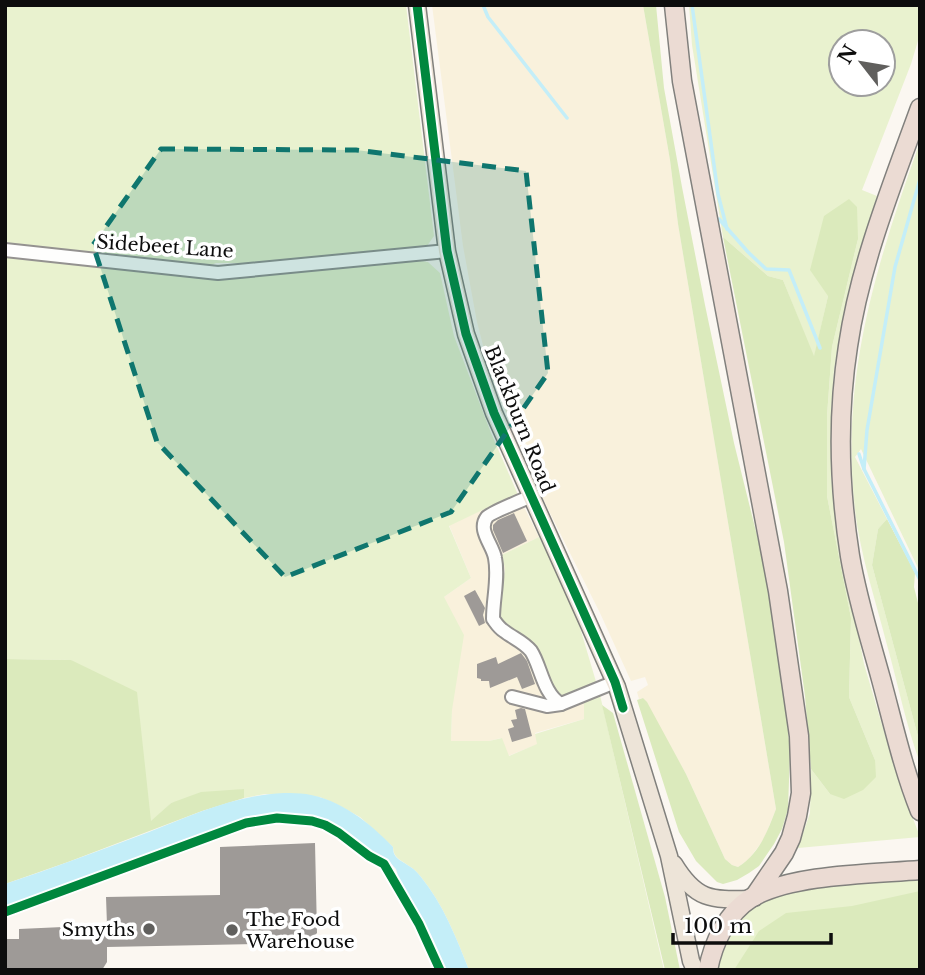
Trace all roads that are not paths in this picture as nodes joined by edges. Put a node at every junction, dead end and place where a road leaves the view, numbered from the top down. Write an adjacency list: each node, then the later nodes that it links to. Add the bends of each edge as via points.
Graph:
1 (418, 5): 5 (main road, Blackburn Road)
2 (674, 5): 13 (highway, via 682,81 778,592 799,736 800,793 791,838)
3 (920, 108): 10 (highway, via 862,279 848,345 840,428 851,559)
4 (5, 250): 5 (lane, Sidebeet Lane, via 218,273)
5 (447, 251): 6 (main road, Blackburn Road, via 480,373)
6 (532, 496): 7 (main road, Blackburn Road); 9 (lane, via 491,513 484,522 495,557 493,619 530,650 549,691)
7 (615, 682): 9 (lane); 11 (main road, Blackburn Road)
8 (512, 697): 9 (lane, via 547,706)
9 (561, 704)
10 (920, 811)
11 (669, 856): 13 (main road, Blackburn Road, via 700,893 716,899); 14 (main road, Blackburn Road)
12 (920, 870): 13 (highway, via 825,878)
13 (752, 898): 15 (highway, via 723,930)
14 (695, 970)
15 (708, 970)

